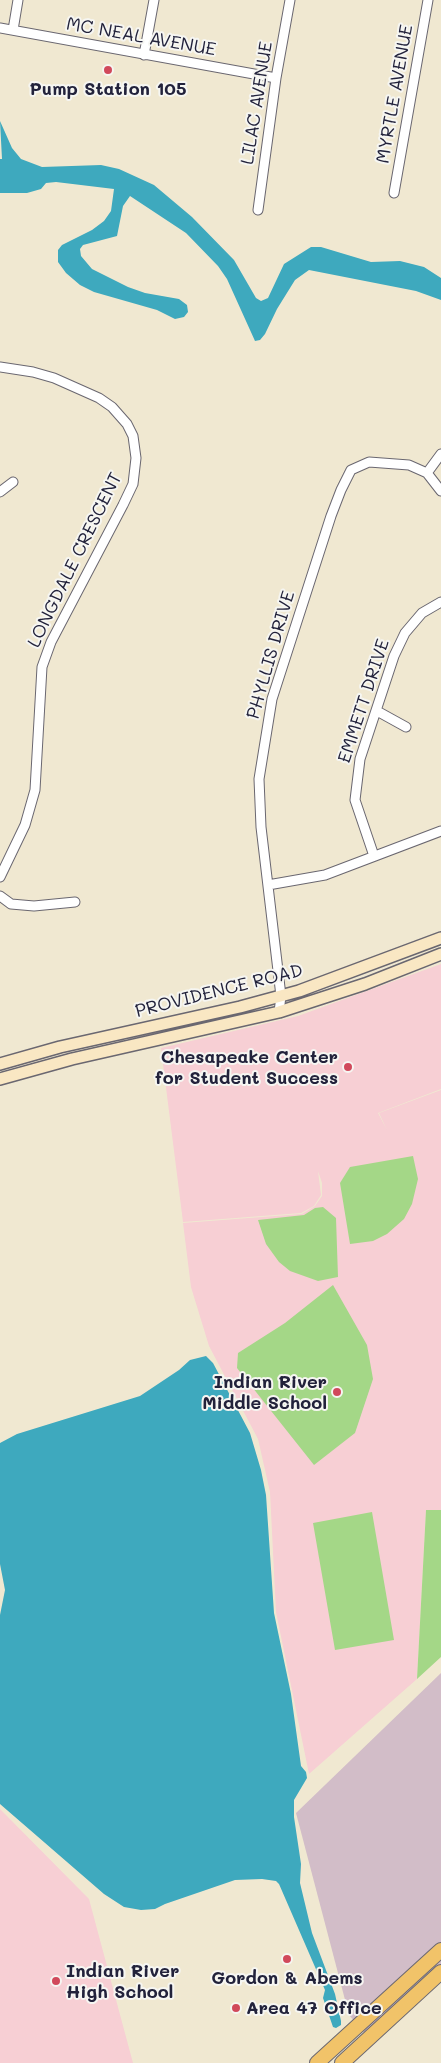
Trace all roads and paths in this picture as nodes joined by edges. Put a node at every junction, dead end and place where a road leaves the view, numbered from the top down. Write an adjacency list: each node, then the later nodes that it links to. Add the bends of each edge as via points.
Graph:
1 (18, 0): 6 (street)
2 (154, 0): 7 (street)
3 (290, 0): 8 (street, LILAC AVENUE)
4 (428, 0): 9 (street, MYRTLE AVENUE)
5 (0, 28): 6 (street, MC NEAL AVENUE)
6 (13, 30): 7 (street, MC NEAL AVENUE)
7 (144, 55): 8 (street, MC NEAL AVENUE)
8 (276, 78): 10 (street, LILAC AVENUE)
9 (394, 193)
10 (258, 210)
11 (0, 367): 22 (street, LONGDALE CRESCENT, via 54,378 99,398 127,424 134,436 136,458 133,484 51,642 42,667 34,790 25,825)
12 (441, 454): 13 (street)
13 (427, 473): 15 (street); 23 (street, PHYLLIS DRIVE, via 394,462 369,462 356,466 345,480 331,516 272,699 259,779)
14 (14, 482): 16 (street)
15 (441, 491)
16 (0, 492)
17 (441, 602): 18 (street, EMMETT DRIVE, via 422,612 405,633 394,656)
18 (377, 711): 19 (street); 21 (street, EMMETT DRIVE, via 360,759 356,793 359,817)
19 (406, 727)
20 (441, 831): 21 (street)
21 (374, 856): 23 (street, via 325,875)
22 (0, 877)
23 (268, 885): 28 (street, PHYLLIS DRIVE)
24 (0, 896): 25 (street, via 12,904 34,906)
25 (75, 902)
26 (441, 938): 28 (main road, PROVIDENCE ROAD)
27 (441, 954): 29 (main road, PROVIDENCE ROAD, via 365,984)
28 (281, 996): 29 (street, PHYLLIS DRIVE); 30 (main road, PROVIDENCE ROAD)
29 (279, 1012): 31 (main road, PROVIDENCE ROAD, via 72,1059)
30 (0, 1064)
31 (0, 1079)
32 (441, 1950): 34 (main road)
33 (441, 1972): 35 (main road)
34 (322, 2061)
35 (342, 2063)

